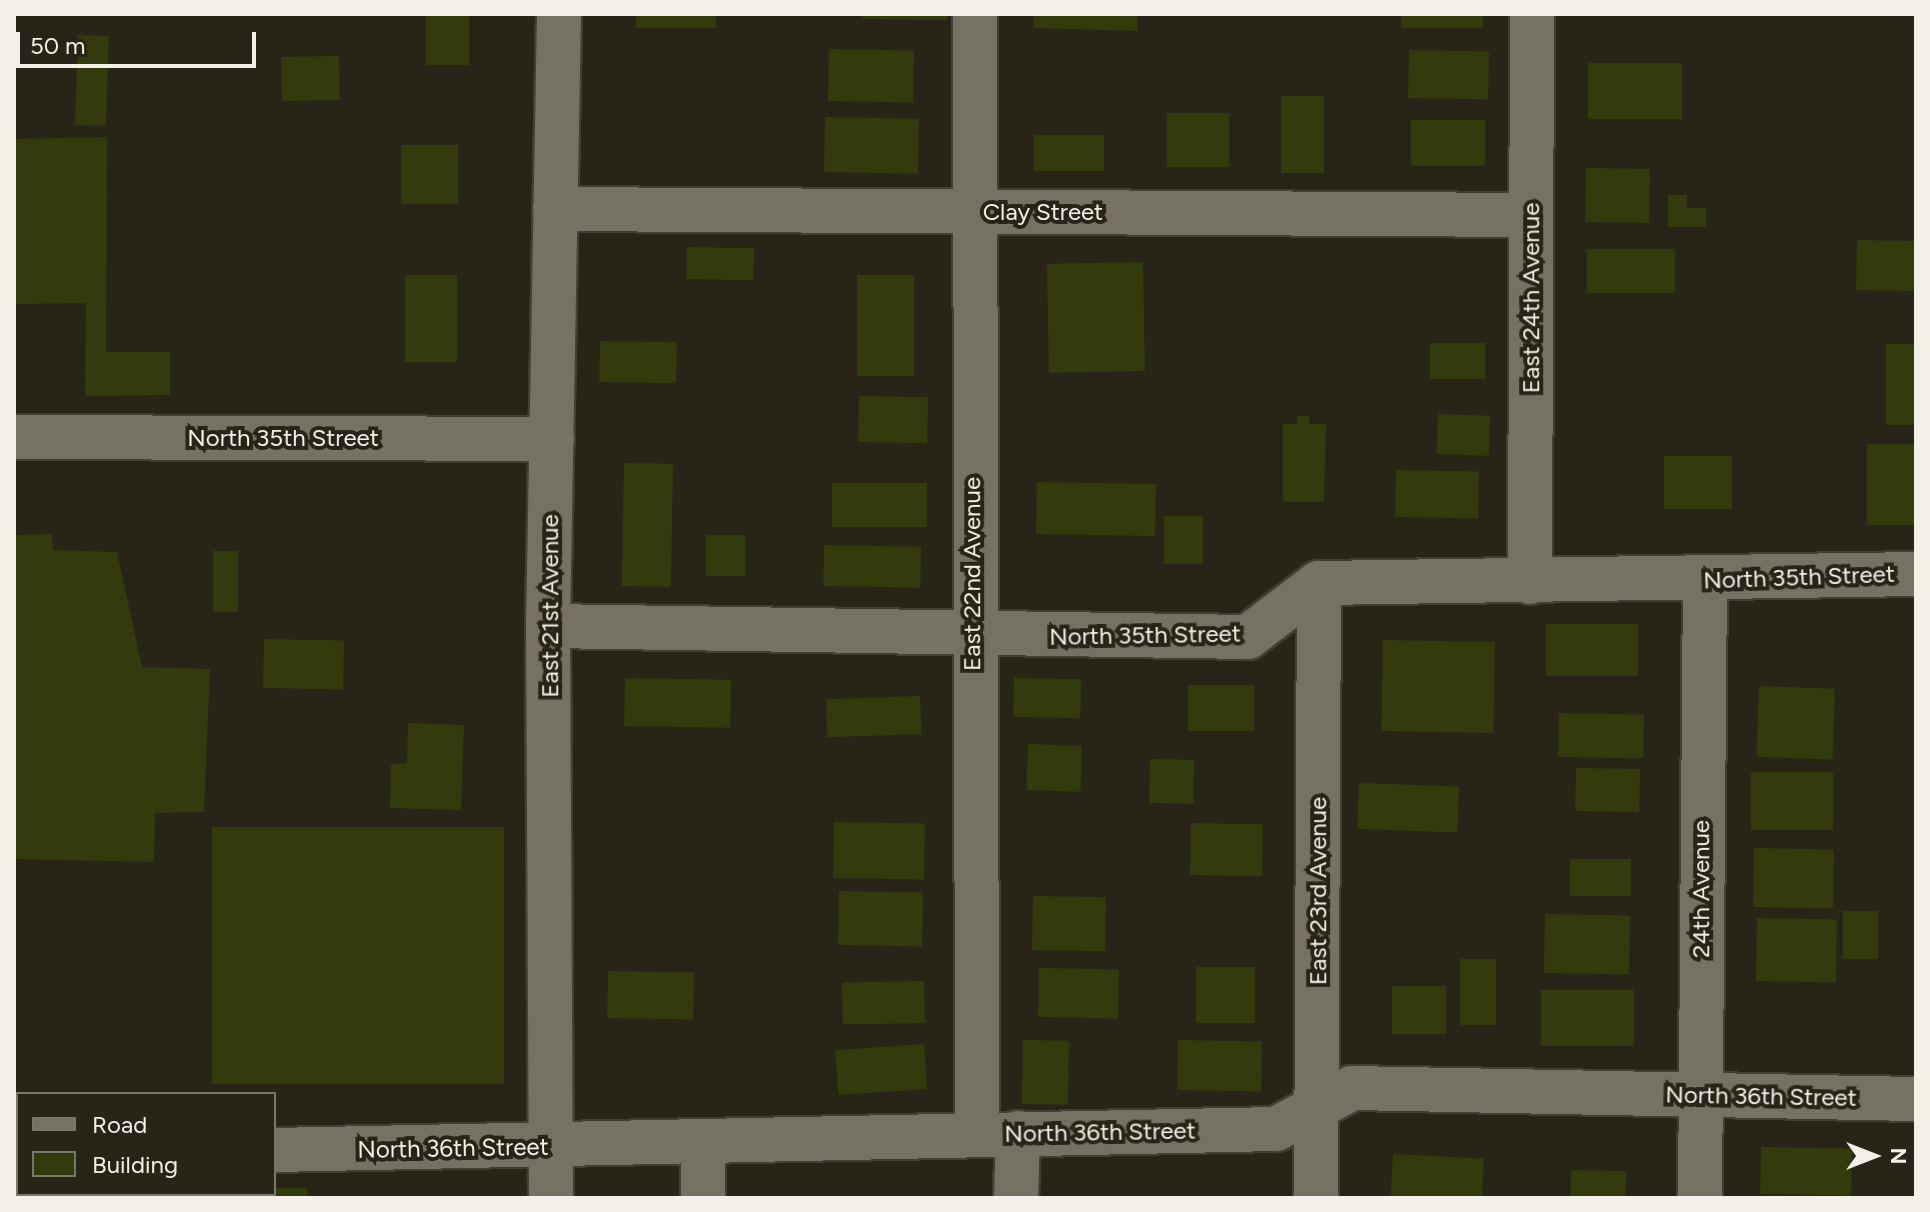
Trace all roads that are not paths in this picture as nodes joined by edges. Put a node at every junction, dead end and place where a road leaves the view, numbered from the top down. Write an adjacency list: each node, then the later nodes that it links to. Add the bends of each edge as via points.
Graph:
1 (559, 14): 4 (street, East 21st Avenue)
2 (975, 14): 5 (street, East 22nd Avenue)
3 (1532, 14): 6 (street, East 24th Avenue)
4 (555, 209): 5 (street, Clay Street); 8 (street, East 21st Avenue)
5 (973, 211): 6 (street, Clay Street); 14 (street, East 22nd Avenue)
6 (1531, 215): 11 (street, East 24th Avenue)
7 (14, 437): 8 (street, North 35th Street)
8 (552, 439): 13 (street, East 21st Avenue)
9 (1916, 574): 10 (street, North 35th Street)
10 (1705, 580): 11 (street, North 35th Street); 15 (street, 24th Avenue)
11 (1530, 582): 12 (street, North 35th Street)
12 (1319, 583): 14 (street, North 35th Street, via 1248,637); 17 (street, East 23rd Avenue)
13 (548, 626): 14 (street, North 35th Street); 20 (street, East 21st Avenue)
14 (972, 636): 18 (street, East 22nd Avenue)
15 (1701, 1096): 16 (street, North 36th Street); 17 (street, North 36th Street, via 1352,1088); 26 (street, 24th Avenue)
16 (1916, 1099)
17 (1317, 1110): 18 (street, North 36th Street, via 1276,1129); 25 (street, East 23rd Avenue)
18 (997, 1134): 19 (street, North 36th Street); 24 (street, East 22nd Avenue)
19 (703, 1143): 20 (street, North 36th Street); 23 (street)
20 (551, 1147): 21 (street, North 36th Street); 22 (street, East 21st Avenue)
21 (276, 1150)
22 (551, 1198)
23 (703, 1198)
24 (1016, 1198)
25 (1316, 1198)
26 (1700, 1198)

